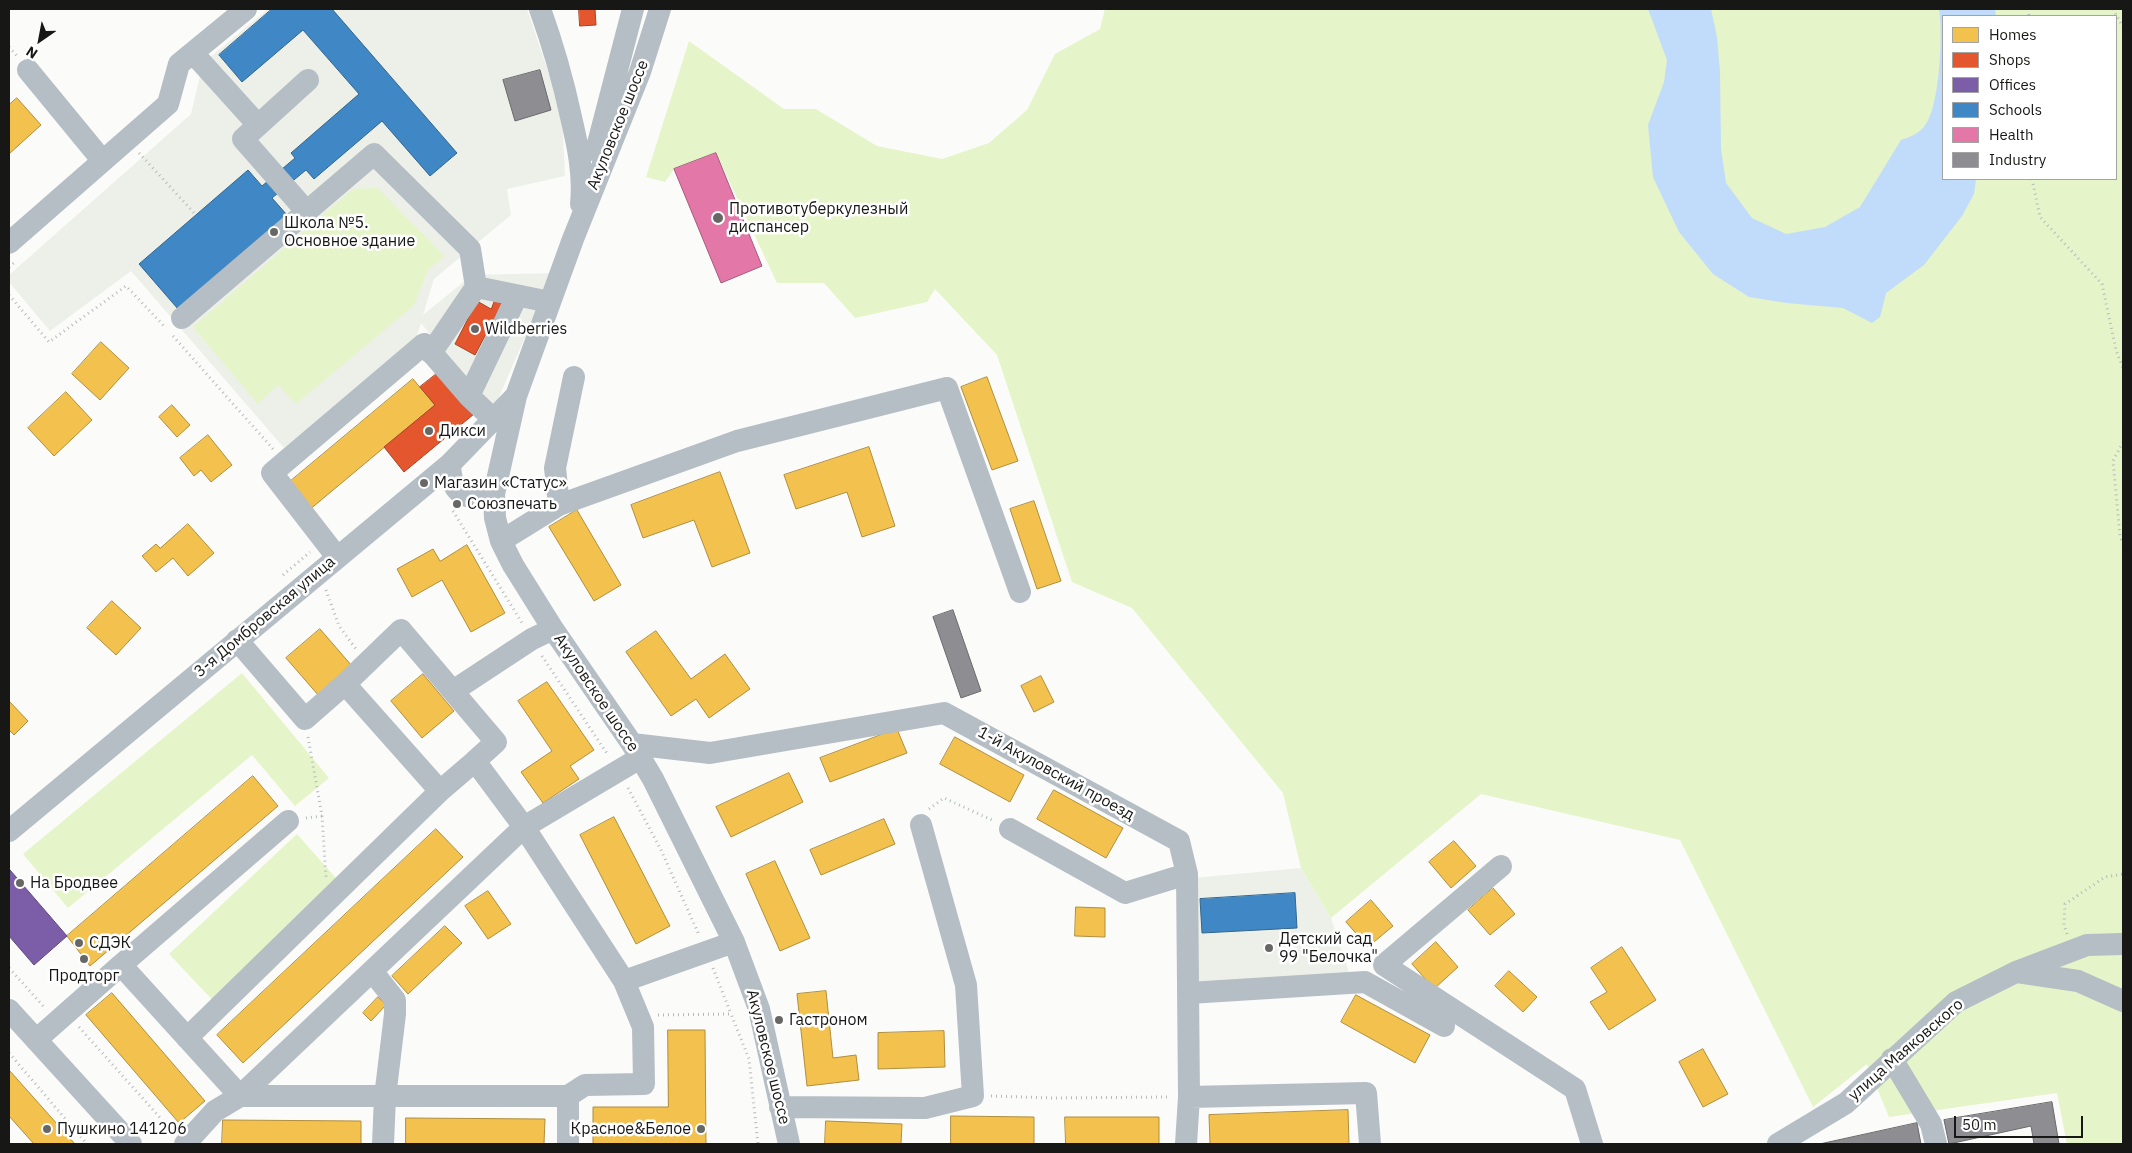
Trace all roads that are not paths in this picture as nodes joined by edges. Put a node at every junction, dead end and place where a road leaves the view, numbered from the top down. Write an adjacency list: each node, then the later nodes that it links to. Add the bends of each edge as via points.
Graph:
1 (246, 9): 9 (street)
2 (540, 9): 15 (street, via 558,61 580,158 583,184)
3 (618, 9): 7 (street)
4 (632, 9): 7 (street, Акуловское шоссе)
5 (660, 9): 8 (street, Акуловское шоссе)
6 (677, 9): 8 (street)
7 (626, 33): 15 (street, Акуловское шоссе)
8 (652, 38): 16 (street, Акуловское шоссе)
9 (193, 53): 12 (street); 13 (street, via 179,64 168,104)
10 (28, 70): 13 (street)
11 (308, 80): 12 (street)
12 (258, 125): 14 (street, via 243,139)
13 (102, 160): 17 (street)
14 (307, 212): 18 (street, via 374,154 470,249); 21 (street)
15 (580, 213): 16 (street, Акуловское шоссе)
16 (573, 239): 20 (street, Акуловское шоссе)
17 (9, 243)
18 (476, 287): 19 (street); 22 (street)
19 (517, 296): 20 (street); 24 (street)
20 (550, 302): 25 (street, Акуловское шоссе)
21 (172, 326)
22 (431, 353): 24 (street); 33 (street, via 424,344 272,474)
23 (574, 377): 31 (street, via 556,468)
24 (468, 396): 26 (street)
25 (516, 396): 26 (street, 3-я Домбровская улица); 29 (street, Акуловское шоссе)
26 (494, 420): 27 (street, 3-я Домбровская улица)
27 (470, 446): 28 (street, 3-я Домбровская улица); 29 (street, via 489,452)
28 (450, 464): 30 (street, via 451,482 466,497 484,500); 33 (street, 3-я Домбровская улица)
29 (501, 470): 30 (street, Акуловское шоссе)
30 (494, 494): 32 (street, Акуловское шоссе, via 495,518)
31 (559, 505): 32 (street); 34 (street, via 737,441 947,388)
32 (501, 541): 35 (street, Акуловское шоссе)
33 (337, 557): 36 (street, 3-я Домбровская улица)
34 (1020, 592)
35 (552, 629): 38 (street); 39 (street, Акуловское шоссе)
36 (237, 640): 37 (street, via 305,719); 46 (street, 3-я Домбровская улица)
37 (345, 684): 38 (street, via 402,630); 41 (street)
38 (453, 692): 40 (street, via 496,742)
39 (636, 751): 44 (street, via 618,771); 48 (street, 1-й Акуловский проезд, via 710,753 944,713 1179,841); 49 (street, Акуловское шоссе)
40 (475, 761): 41 (street); 44 (street)
41 (440, 791): 59 (street)
42 (288, 821): 51 (street)
43 (921, 825): 66 (street, via 966,985 973,1096 925,1108)
44 (524, 827): 52 (street); 54 (street)
45 (1010, 829): 48 (street, via 1125,893)
46 (9, 831)
47 (1501, 866): 74 (street, via 1384,966 1575,1089)
48 (1187, 874): 55 (street, 1-й Акуловский проезд)
49 (734, 942): 54 (street); 66 (street, Акуловское шоссе, via 759,1009)
50 (2123, 944): 53 (street, улица Маяковского, via 2087,945)
51 (121, 965): 59 (street); 60 (street)
52 (372, 971): 62 (street); 64 (street, via 395,1000)
53 (2016, 972): 56 (street, via 2078,981); 61 (street, улица Маяковского, via 1956,1002)
54 (624, 981): 63 (street, via 643,1027 644,1084 585,1085)
55 (1189, 993): 58 (street, via 1365,982); 65 (street, 1-й Акуловский проезд)
56 (2123, 1001)
57 (9, 1010): 60 (street)
58 (1444, 1026)
59 (187, 1038): 62 (street)
60 (36, 1040): 68 (street)
61 (1892, 1059): 75 (street, улица Маяковского, via 1846,1103); 76 (street, via 1931,1124)
62 (240, 1096): 64 (street); 67 (street, via 215,1111)
63 (568, 1096): 64 (street); 70 (street)
64 (384, 1097): 69 (street)
65 (1190, 1097): 72 (street, 1-й Акуловский проезд); 73 (street, via 1366,1093)
66 (780, 1107): 71 (street, Акуловское шоссе)
67 (181, 1141)
68 (131, 1144)
69 (383, 1144)
70 (568, 1144)
71 (789, 1144)
72 (1186, 1144)
73 (1370, 1144)
74 (1592, 1144)
75 (1778, 1144)
76 (1936, 1144)

